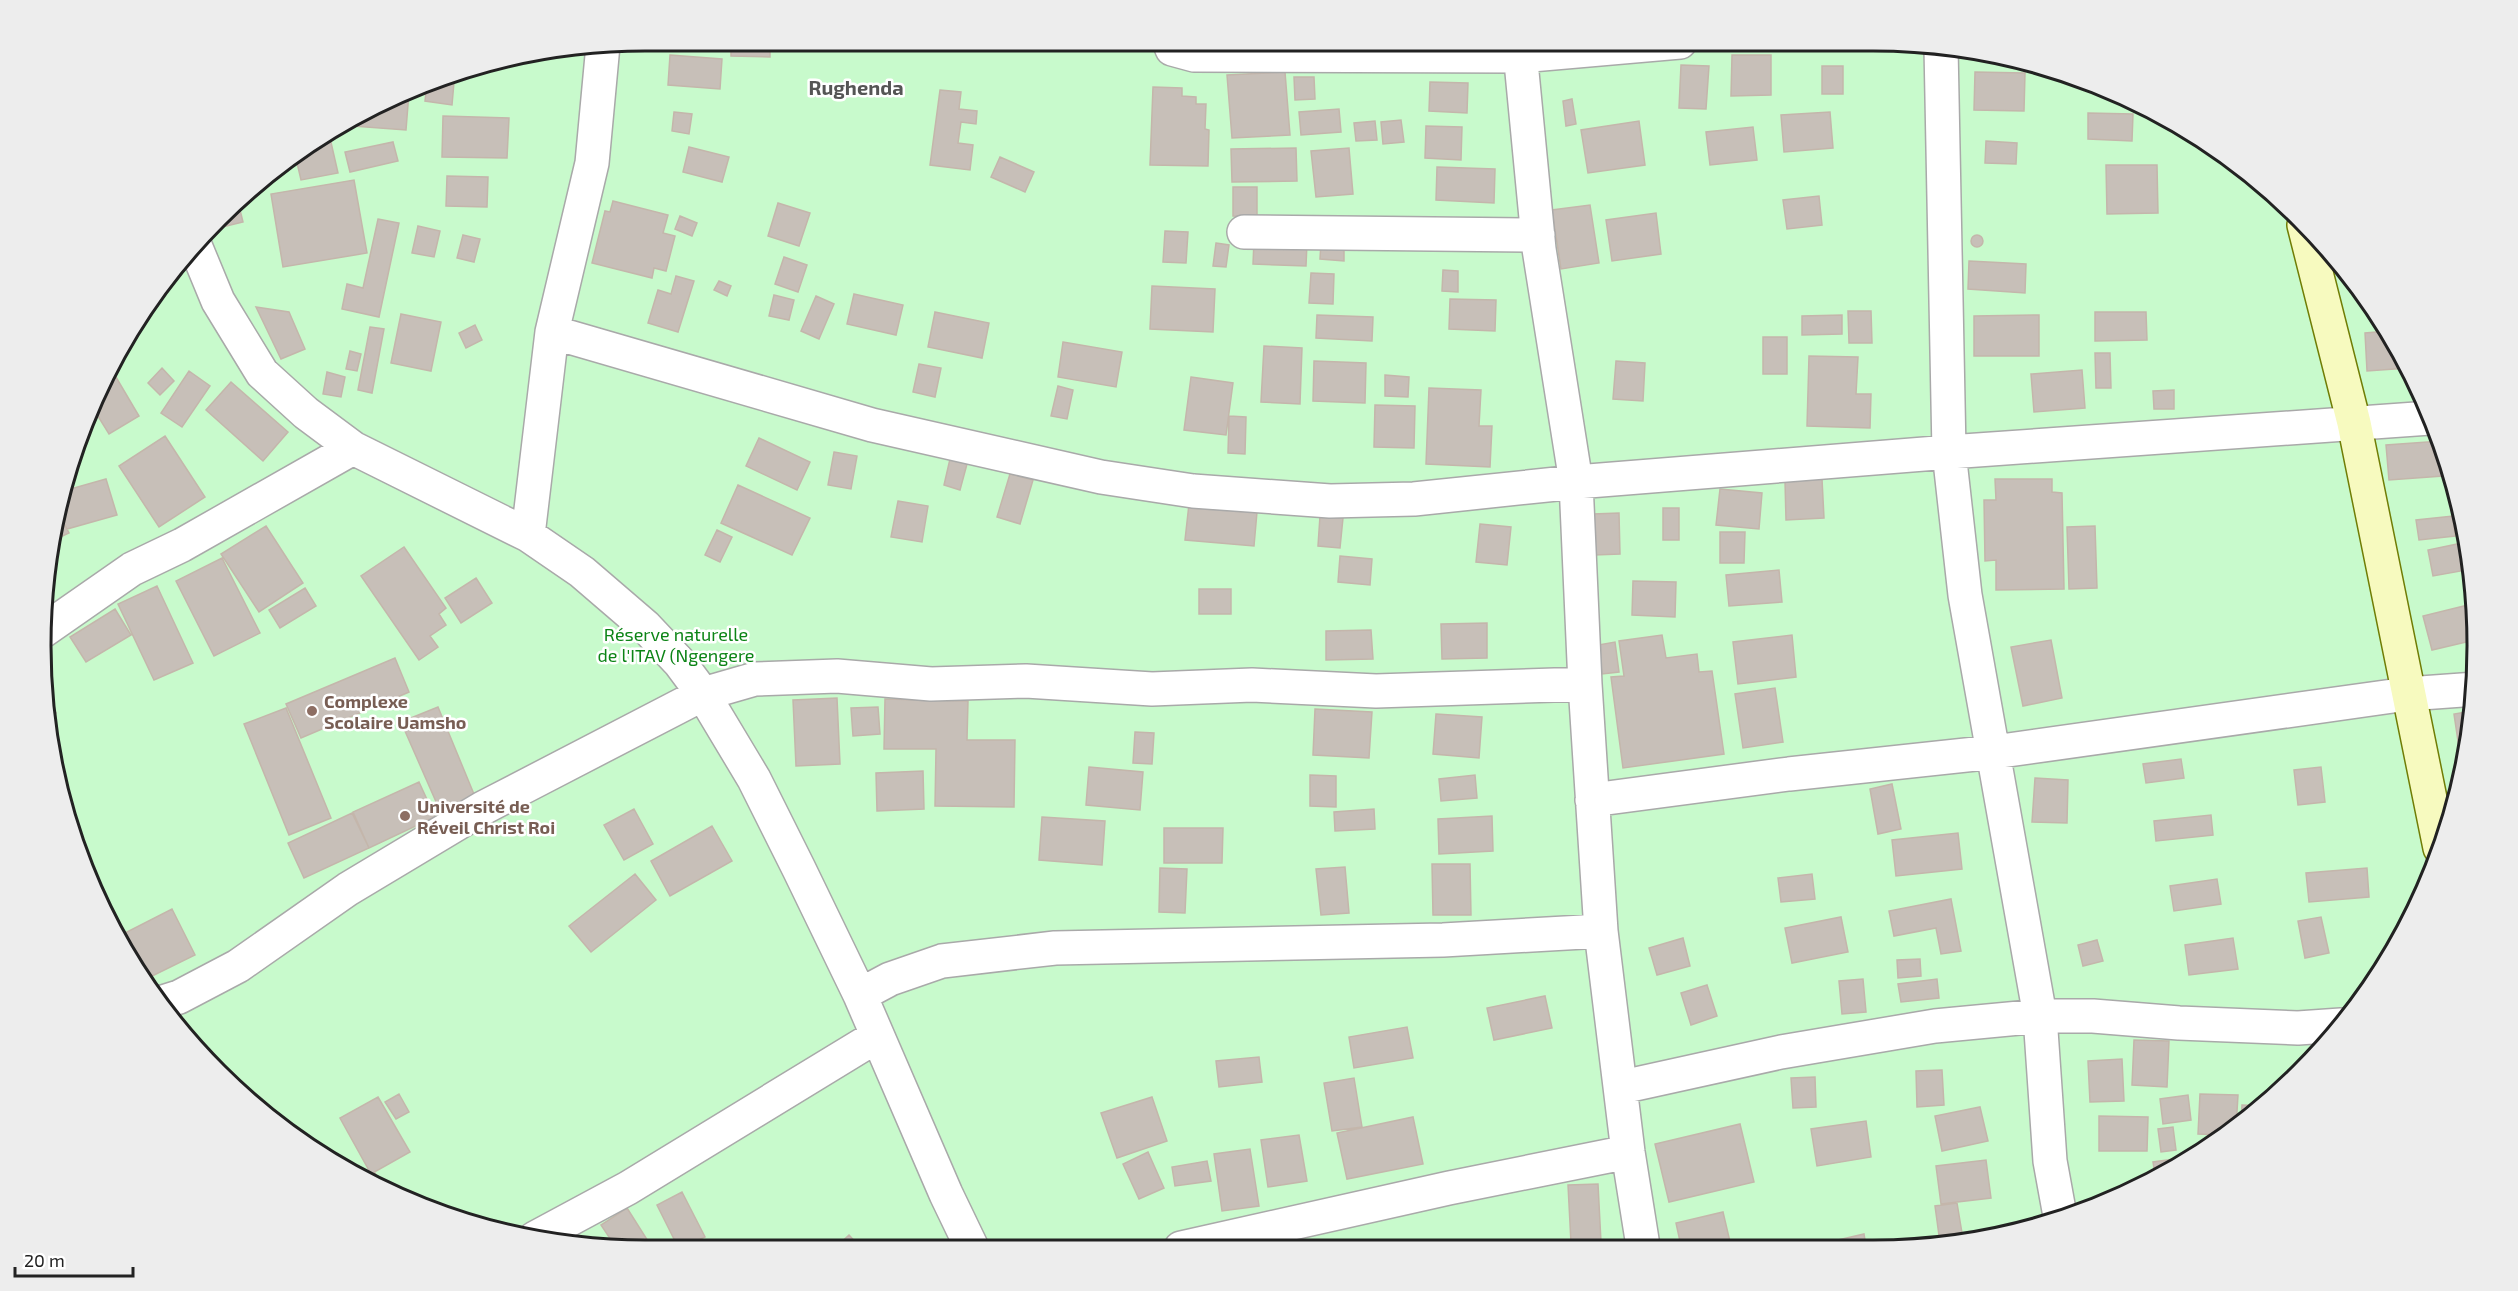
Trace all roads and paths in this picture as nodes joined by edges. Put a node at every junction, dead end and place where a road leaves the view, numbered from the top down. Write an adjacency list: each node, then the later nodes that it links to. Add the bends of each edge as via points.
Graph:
1 (1179, 51): 2 (street, via 1194,55)
2 (1411, 51)
3 (1519, 51): 7 (street)
4 (602, 52): 10 (street, via 592,163)
5 (1941, 55): 14 (street)
6 (1244, 232): 7 (street)
7 (1538, 236): 15 (street)
8 (2308, 242): 12 (street)
9 (199, 254): 13 (street, via 218,301 262,373)
10 (552, 332): 15 (street, via 872,425 1101,477 1193,492 1330,501 1414,499); 16 (street)
11 (2422, 419): 12 (street)
12 (2354, 423): 14 (street); 21 (street)
13 (353, 448): 16 (street); 17 (street, via 132,569)
14 (1949, 452): 15 (street); 22 (street, via 1965,595)
15 (1576, 482): 18 (street)
16 (528, 535): 20 (street, via 582,572 646,627)
17 (52, 625)
18 (1585, 684): 20 (street, via 1376,691 1252,686 1152,689 1026,681 931,684 837,676 755,679); 23 (street)
19 (2465, 690): 21 (street)
20 (703, 694): 26 (street, via 754,779); 27 (street, via 483,808 348,889 238,966)
21 (2407, 694): 22 (street); 24 (street)
22 (1994, 752): 23 (street); 28 (street)
23 (1592, 800): 25 (street)
24 (2437, 832)
25 (1601, 930): 26 (street, via 1420,940 1055,948 942,961 890,979); 31 (street)
26 (860, 995): 30 (street)
27 (169, 1000)
28 (2040, 1016): 29 (street, via 2298,1028); 31 (street, via 1913,1029 1781,1052); 33 (street, via 2050,1161)
29 (2329, 1025)
30 (878, 1036): 34 (street, via 628,1188); 35 (street)
31 (1622, 1087): 32 (street)
32 (1628, 1152): 36 (street); 37 (street)
33 (2059, 1210)
34 (547, 1232)
35 (968, 1240)
36 (1217, 1240)
37 (1641, 1240)

